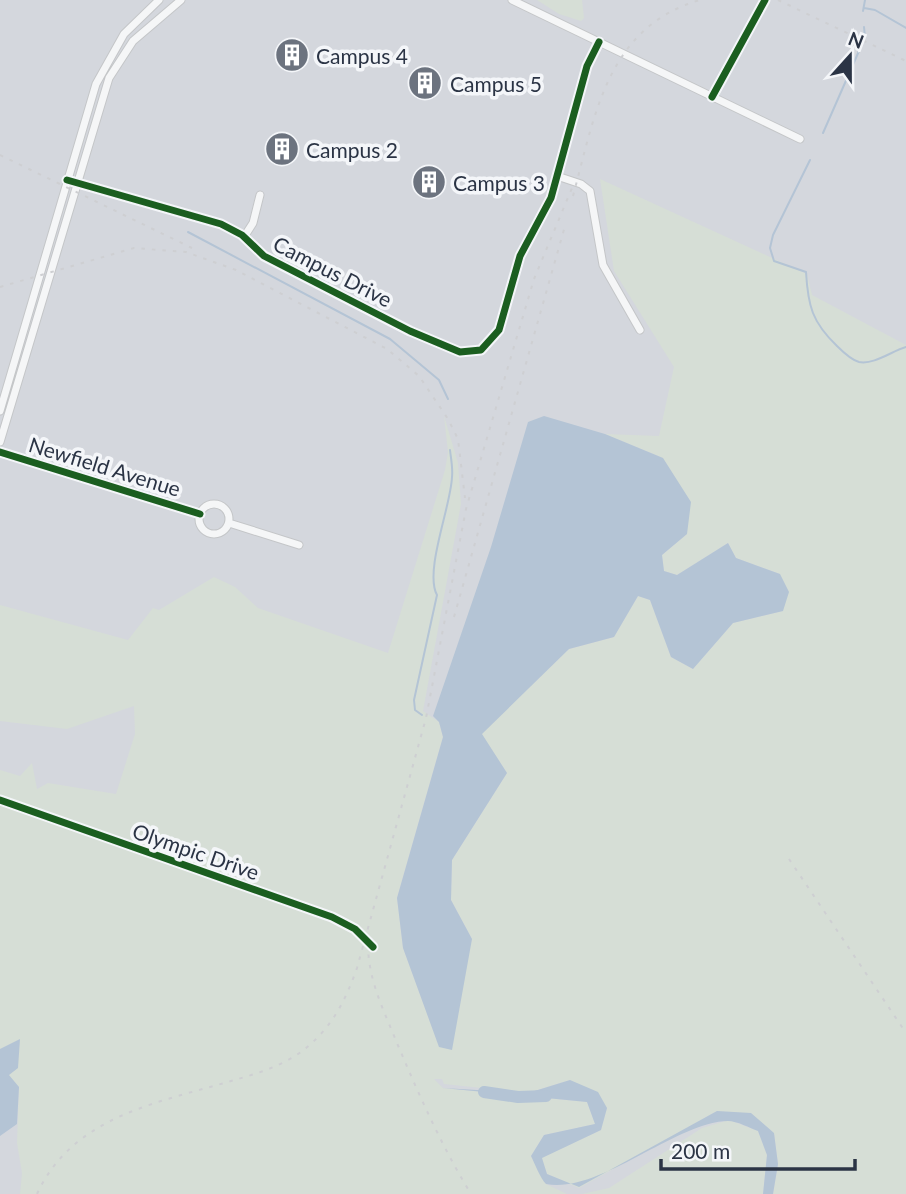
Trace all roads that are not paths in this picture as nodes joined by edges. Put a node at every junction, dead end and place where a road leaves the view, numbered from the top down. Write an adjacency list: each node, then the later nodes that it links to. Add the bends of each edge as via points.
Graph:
1 (161, 0): 5 (street); 10 (street, via 127,30 104,65)
2 (181, 0): 5 (street)
3 (513, 0): 6 (street)
4 (765, 0): 7 (street)
5 (169, 8): 11 (street, via 133,41 113,69)
6 (599, 42): 7 (street); 9 (street, via 587,66)
7 (712, 97): 8 (street)
8 (800, 139)
9 (557, 176): 13 (street, Campus Drive, via 539,225 520,256 499,330 485,348 466,354 410,331 264,256); 14 (street, via 590,191 601,262)
10 (67, 180): 11 (street, Campus Drive); 15 (street)
11 (77, 183): 13 (street, Campus Drive, via 208,219); 16 (street)
12 (260, 195): 13 (street, Campus Drive)
13 (244, 237)
14 (640, 330)
15 (0, 411)
16 (0, 442)
17 (0, 452): 18 (street, Newfield Avenue)
18 (200, 514): 19 (street, Newfield Avenue, via 207,506 219,505 228,512); 19 (street, Newfield Avenue, via 202,527 209,533 220,533)
19 (229, 523): 20 (street, Newfield Avenue)
20 (299, 545)
21 (0, 800): 22 (street, Olympic Drive, via 332,917 355,929)
22 (373, 947)

